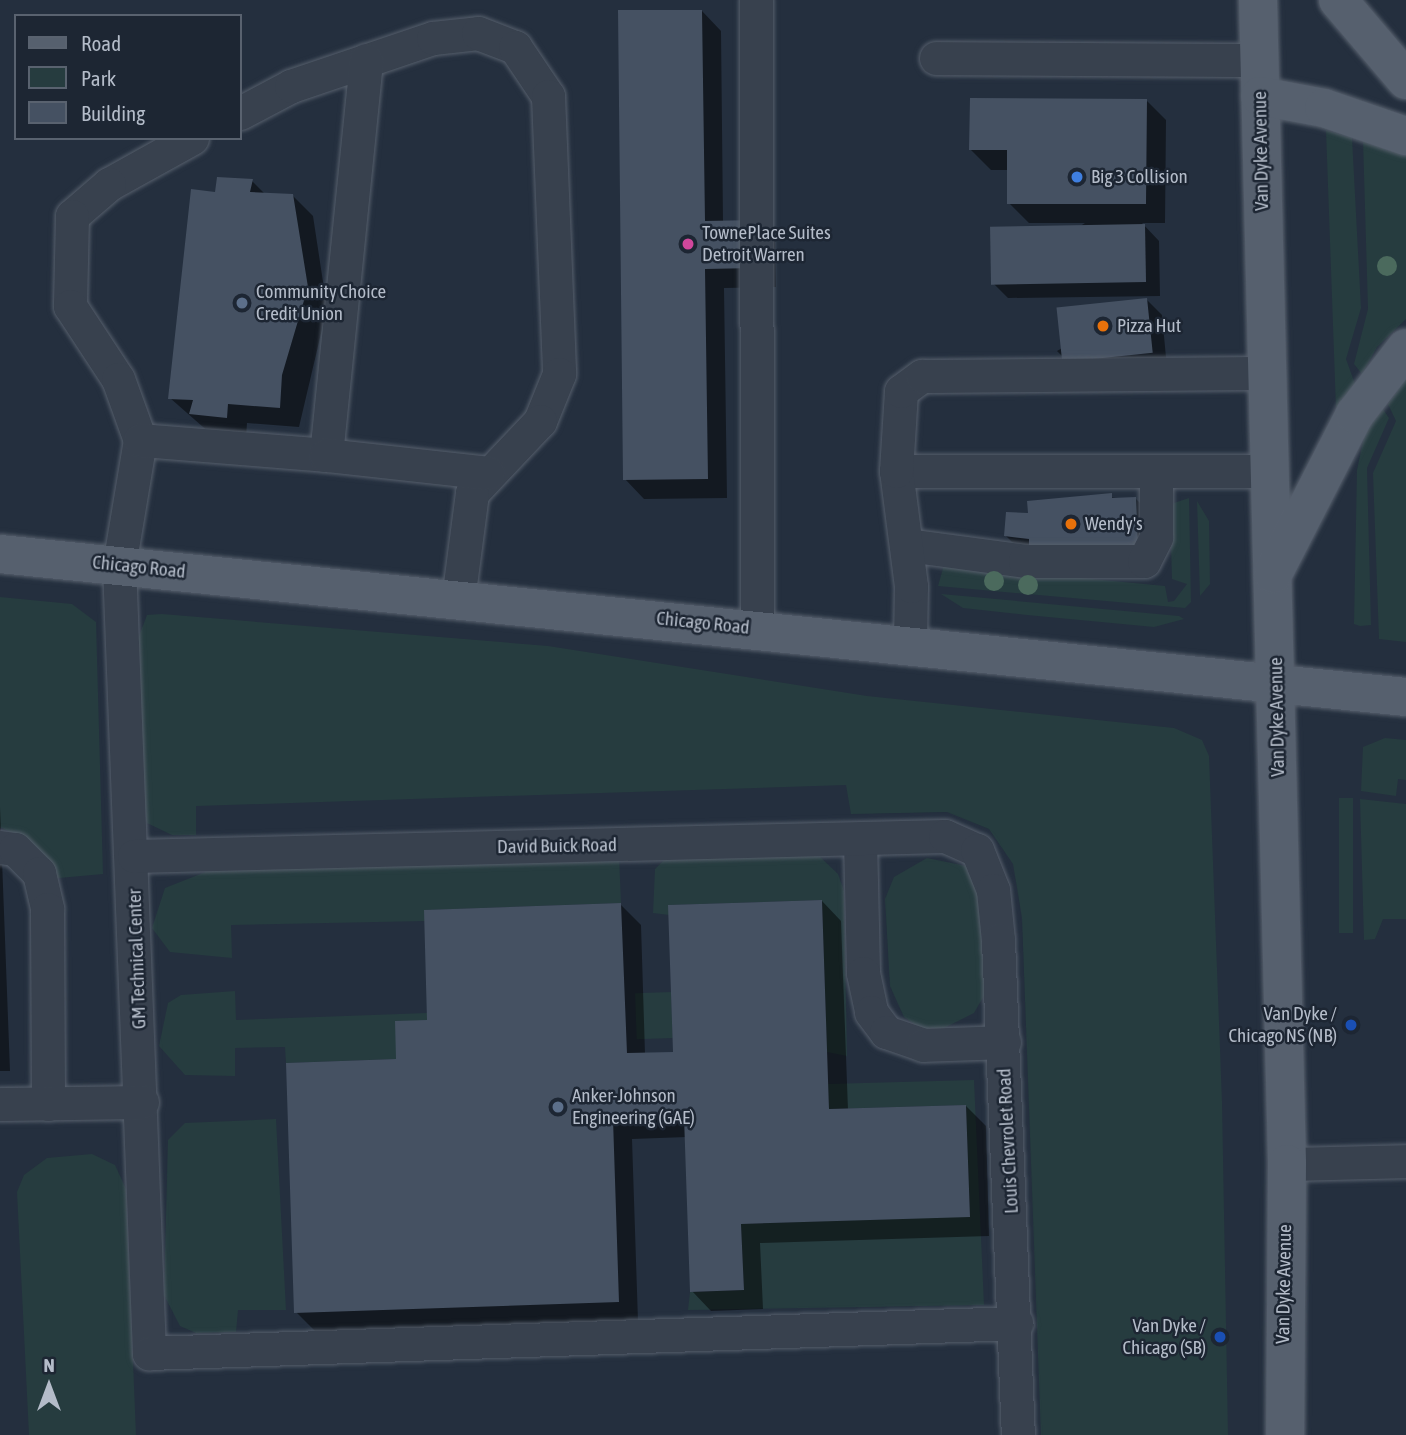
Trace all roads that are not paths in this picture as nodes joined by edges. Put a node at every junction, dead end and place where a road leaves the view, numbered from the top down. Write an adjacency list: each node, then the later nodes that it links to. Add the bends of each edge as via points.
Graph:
1 (756, 0): 24 (lane)
2 (1258, 0): 6 (main road, Van Dyke Avenue)
3 (1338, 0): 7 (main road)
4 (936, 58): 6 (lane)
5 (366, 60): 8 (lane, via 291,86); 14 (lane); 17 (lane, via 433,37 478,33 515,47 548,96 559,374 540,421)
6 (1259, 78): 9 (main road, via 1324,108); 12 (main road, Van Dyke Avenue)
7 (1406, 80)
8 (242, 112)
9 (1406, 136)
10 (188, 140): 13 (lane, via 109,184 72,216 70,306 118,379)
11 (1406, 348): 22 (main road, via 1355,414)
12 (1266, 373): 15 (lane, via 922,376 901,391); 16 (main road, Van Dyke Avenue)
13 (140, 440): 14 (lane); 21 (lane, GM Technical Center)
14 (326, 455): 17 (lane)
15 (896, 471): 18 (lane); 19 (lane)
16 (1269, 471): 18 (lane); 22 (main road, Van Dyke Avenue)
17 (488, 473): 23 (lane, via 472,493)
18 (1156, 474): 19 (lane, via 1156,537 1144,561 1025,561)
19 (906, 545): 25 (lane)
20 (0, 554): 21 (main road, Chicago Road)
21 (119, 565): 23 (main road, Chicago Road); 31 (lane, GM Technical Center)
22 (1272, 576): 26 (main road, Van Dyke Avenue)
23 (458, 598): 24 (main road, Chicago Road)
24 (757, 629): 25 (main road, Chicago Road)
25 (910, 642): 26 (main road, Chicago Road)
26 (1276, 682): 27 (main road, Chicago Road); 37 (main road, Van Dyke Avenue)
27 (1406, 697)
28 (860, 839): 30 (lane, David Buick Road, via 945,836); 31 (lane, David Buick Road); 32 (lane, via 863,973 871,1012 886,1032 923,1045)
29 (0, 847): 35 (lane, via 15,849 39,873 47,909)
30 (977, 850): 32 (lane, Louis Chevrolet Road, via 993,890)
31 (134, 856): 33 (lane, GM Technical Center)
32 (1004, 1042): 38 (lane, Louis Chevrolet Road)
33 (142, 1102): 35 (lane); 38 (lane, GM Technical Center, via 149,1353)
34 (0, 1104): 35 (lane)
35 (48, 1104)
36 (1406, 1161): 37 (lane)
37 (1287, 1164): 40 (main road, Van Dyke Avenue)
38 (1016, 1323): 39 (lane, Louis Chevrolet Road)
39 (1018, 1435)
40 (1285, 1435)

